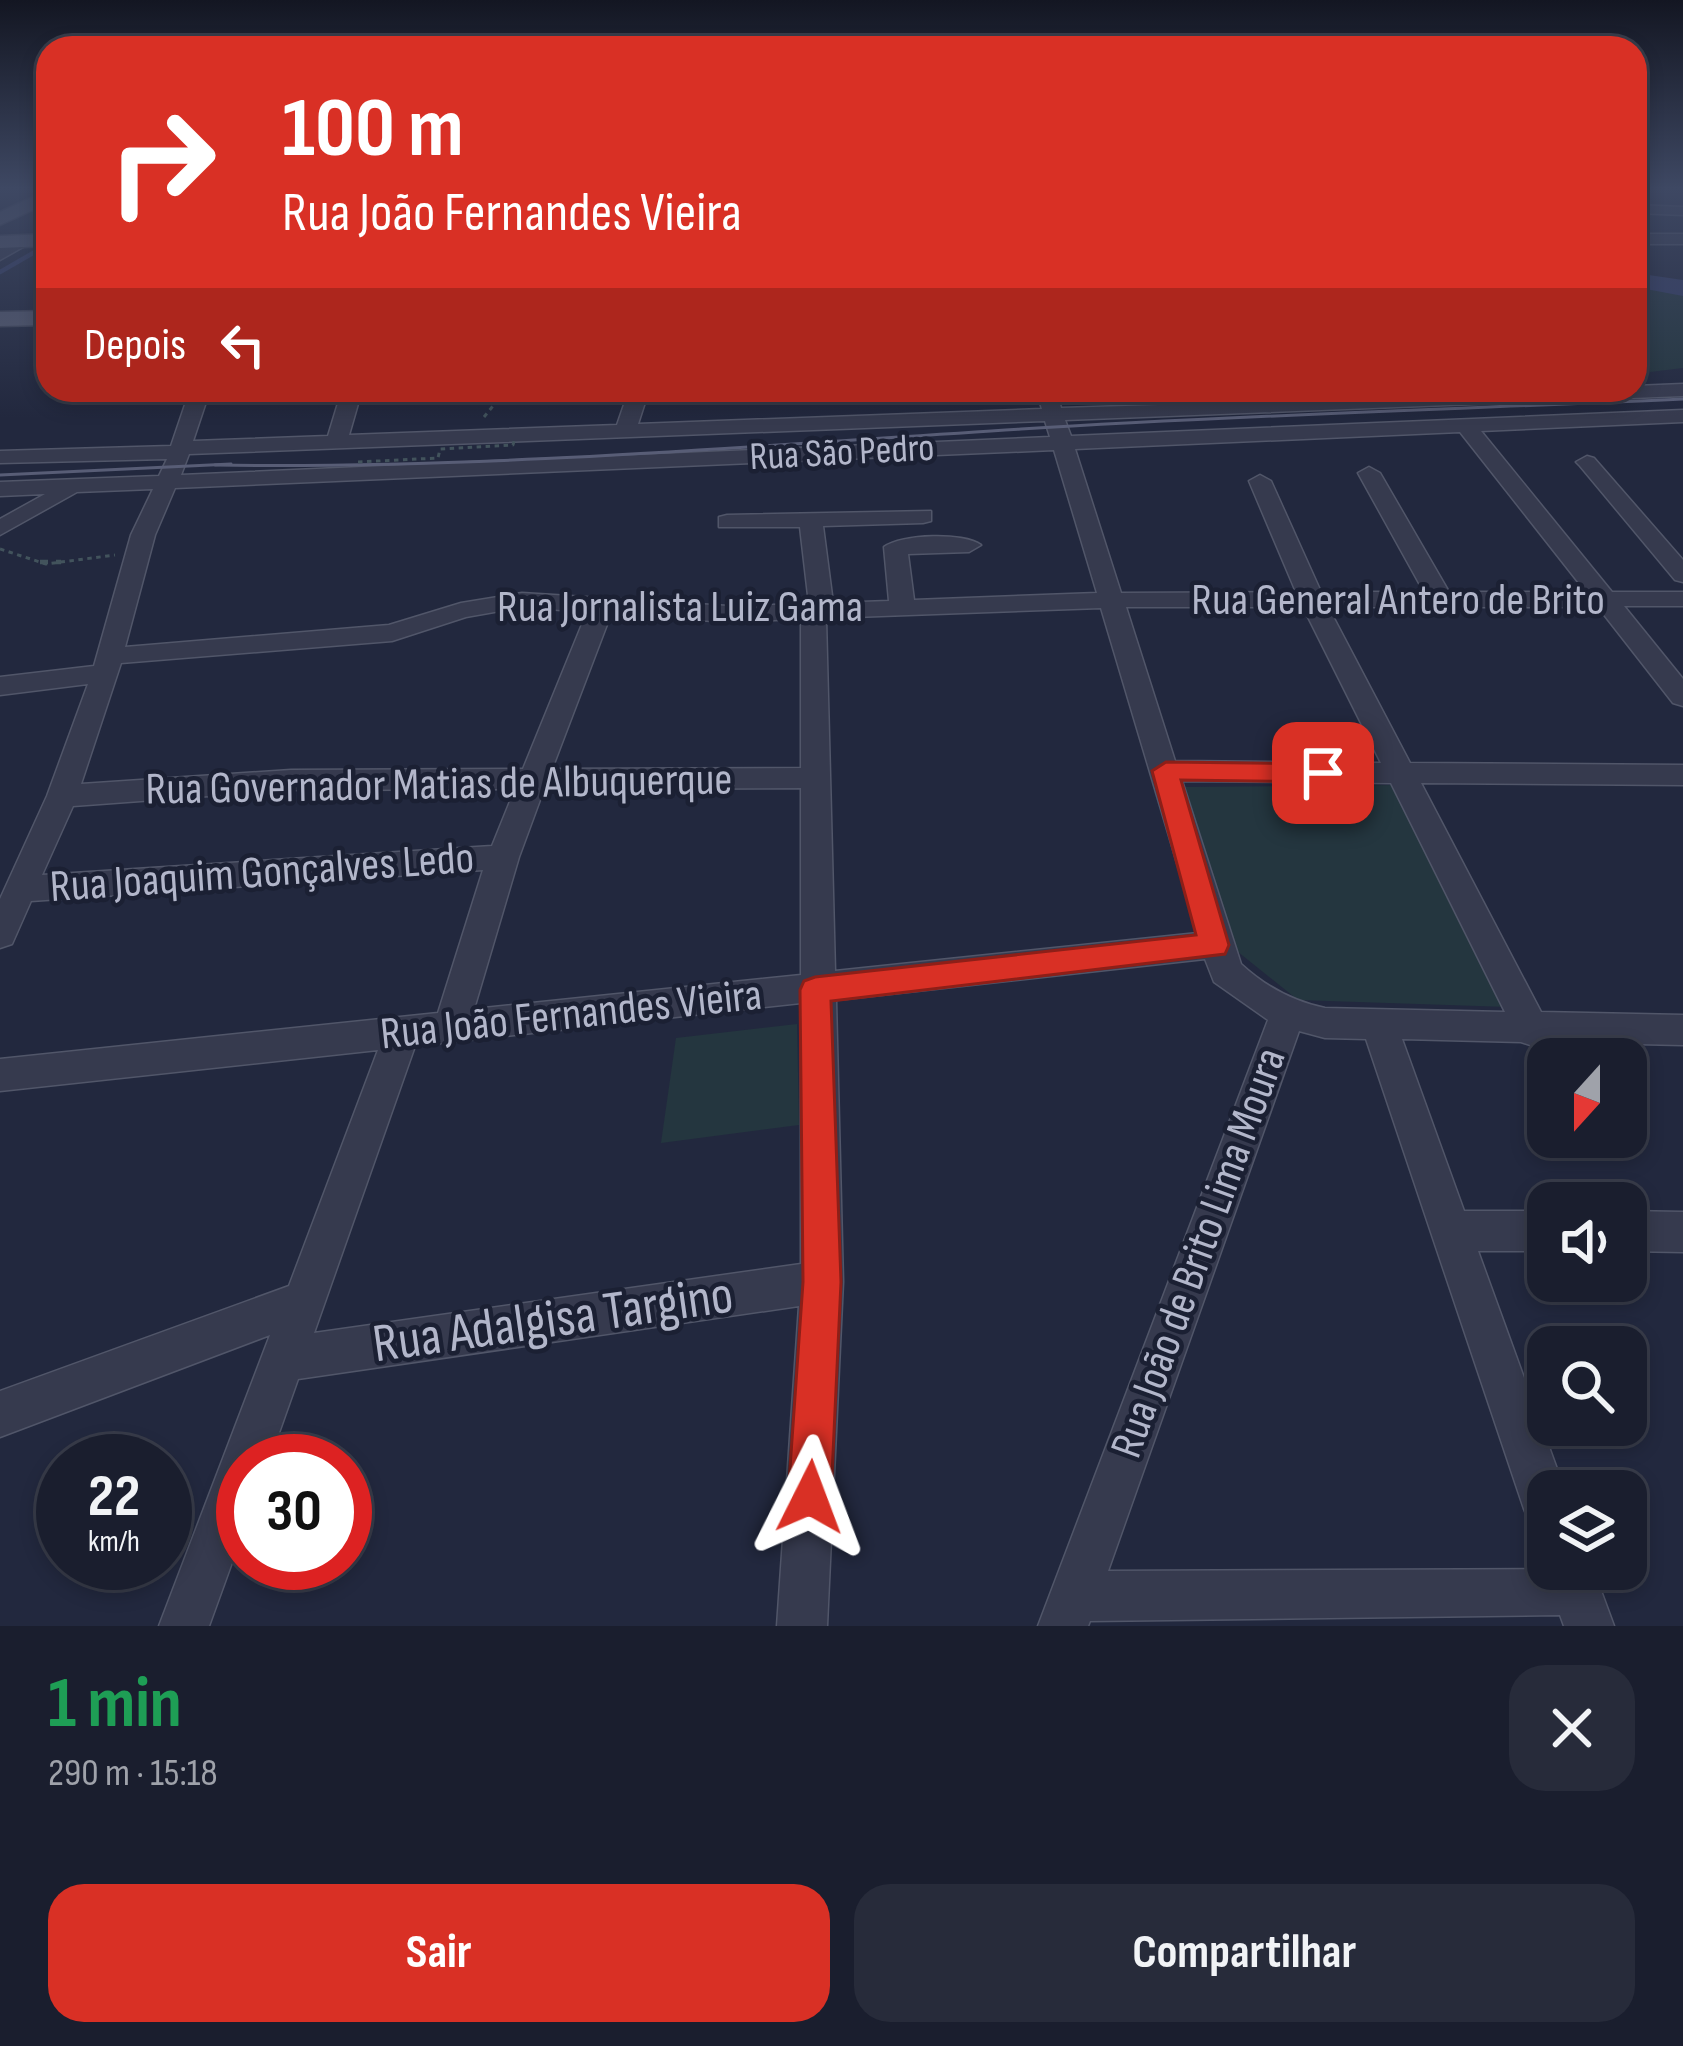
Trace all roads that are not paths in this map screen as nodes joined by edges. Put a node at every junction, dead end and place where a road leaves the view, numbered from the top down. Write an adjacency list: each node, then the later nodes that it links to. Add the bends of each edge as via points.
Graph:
1 (36, 318): 2 (main road)
2 (0, 319)
3 (1647, 390): 4 (street, Rua São Pedro)
4 (1683, 390)
5 (196, 402): 16 (street)
6 (348, 402): 13 (street)
7 (635, 402): 12 (street)
8 (1297, 402): 10 (street, Rua São Pedro)
9 (1683, 416): 11 (street, Rua São Pedro)
10 (1052, 418): 11 (street, Rua São Pedro); 12 (street, Rua São Pedro); 16 (street, Rua São Pedro); 28 (street, Rua João de Brito Lima Moura)
11 (1464, 423): 31 (street)
12 (626, 429): 13 (street, Rua São Pedro)
13 (337, 441): 16 (street, Rua São Pedro)
14 (0, 457): 16 (street, Rua São Pedro)
15 (1587, 462): 26 (street)
16 (174, 463): 19 (street, Rua São Pedro); 35 (street, via 138,552)
17 (1369, 472): 30 (street)
18 (1260, 481): 29 (street)
19 (74, 487): 20 (street, Rua São Pedro); 24 (street)
20 (0, 489)
21 (923, 516): 23 (street)
22 (727, 522): 23 (street)
23 (811, 523): 34 (street)
24 (0, 528)
25 (969, 545): 33 (street, via 896,547)
26 (1683, 575)
27 (1683, 599): 31 (street, Rua General Antero de Brito)
28 (1112, 600): 29 (street, Rua General Antero de Brito); 33 (street, Rua Jornalista Luiz Gama); 38 (street, Rua João de Brito Lima Moura)
29 (1312, 600): 30 (street, Rua General Antero de Brito); 39 (street)
30 (1441, 600): 31 (street, Rua General Antero de Brito)
31 (1604, 601): 37 (street)
32 (603, 603): 34 (street, Rua Jornalista Luiz Gama, via 687,614); 35 (street, Rua Jornalista Luiz Gama, via 522,600 392,633); 41 (street)
33 (902, 608): 34 (street, Rua Jornalista Luiz Gama)
34 (818, 610): 42 (street)
35 (107, 665): 36 (street, Rua Jornalista Luiz Gama); 43 (street)
36 (0, 686)
37 (1683, 698)
38 (1166, 771): 39 (street); 47 (street, Rua João de Brito Lima Moura)
39 (1403, 774): 40 (street); 52 (street)
40 (1683, 775)
41 (532, 778): 42 (street, Rua Governador Matias de Albuquerque); 43 (street, Rua Governador Matias de Albuquerque, via 291,780); 44 (street)
42 (816, 778): 48 (street)
43 (62, 796): 45 (street)
44 (503, 857): 45 (street, Rua Joaquim Gonçalves Ledo); 50 (street)
45 (22, 889): 46 (street)
46 (0, 934)
47 (1214, 945): 48 (street, Rua João Fernandes Vieira); 49 (street, Rua João de Brito Lima Moura, via 1226,972)
48 (815, 990): 50 (street, Rua João Fernandes Vieira); 60 (street)
49 (1287, 1016): 51 (street); 68 (street, Rua João de Brito Lima Moura)
50 (451, 1028): 54 (street, Rua João Fernandes Vieira)
51 (1380, 1028): 52 (street); 56 (street)
52 (1533, 1030): 53 (street)
53 (1683, 1030)
54 (402, 1032): 55 (street, Rua João Fernandes Vieira); 61 (street)
55 (0, 1075)
56 (1452, 1231): 57 (street); 65 (street)
57 (1527, 1232)
58 (1647, 1232): 59 (street)
59 (1683, 1232)
60 (822, 1282): 62 (street, Rua Adalgisa Targino); 70 (street)
61 (305, 1301): 62 (street); 63 (street)
62 (284, 1359): 64 (street)
63 (0, 1414)
64 (256, 1434)
65 (1535, 1470)
66 (216, 1540): 69 (street)
67 (1578, 1595): 68 (street)
68 (1068, 1611)
69 (184, 1626)
70 (802, 1626)

